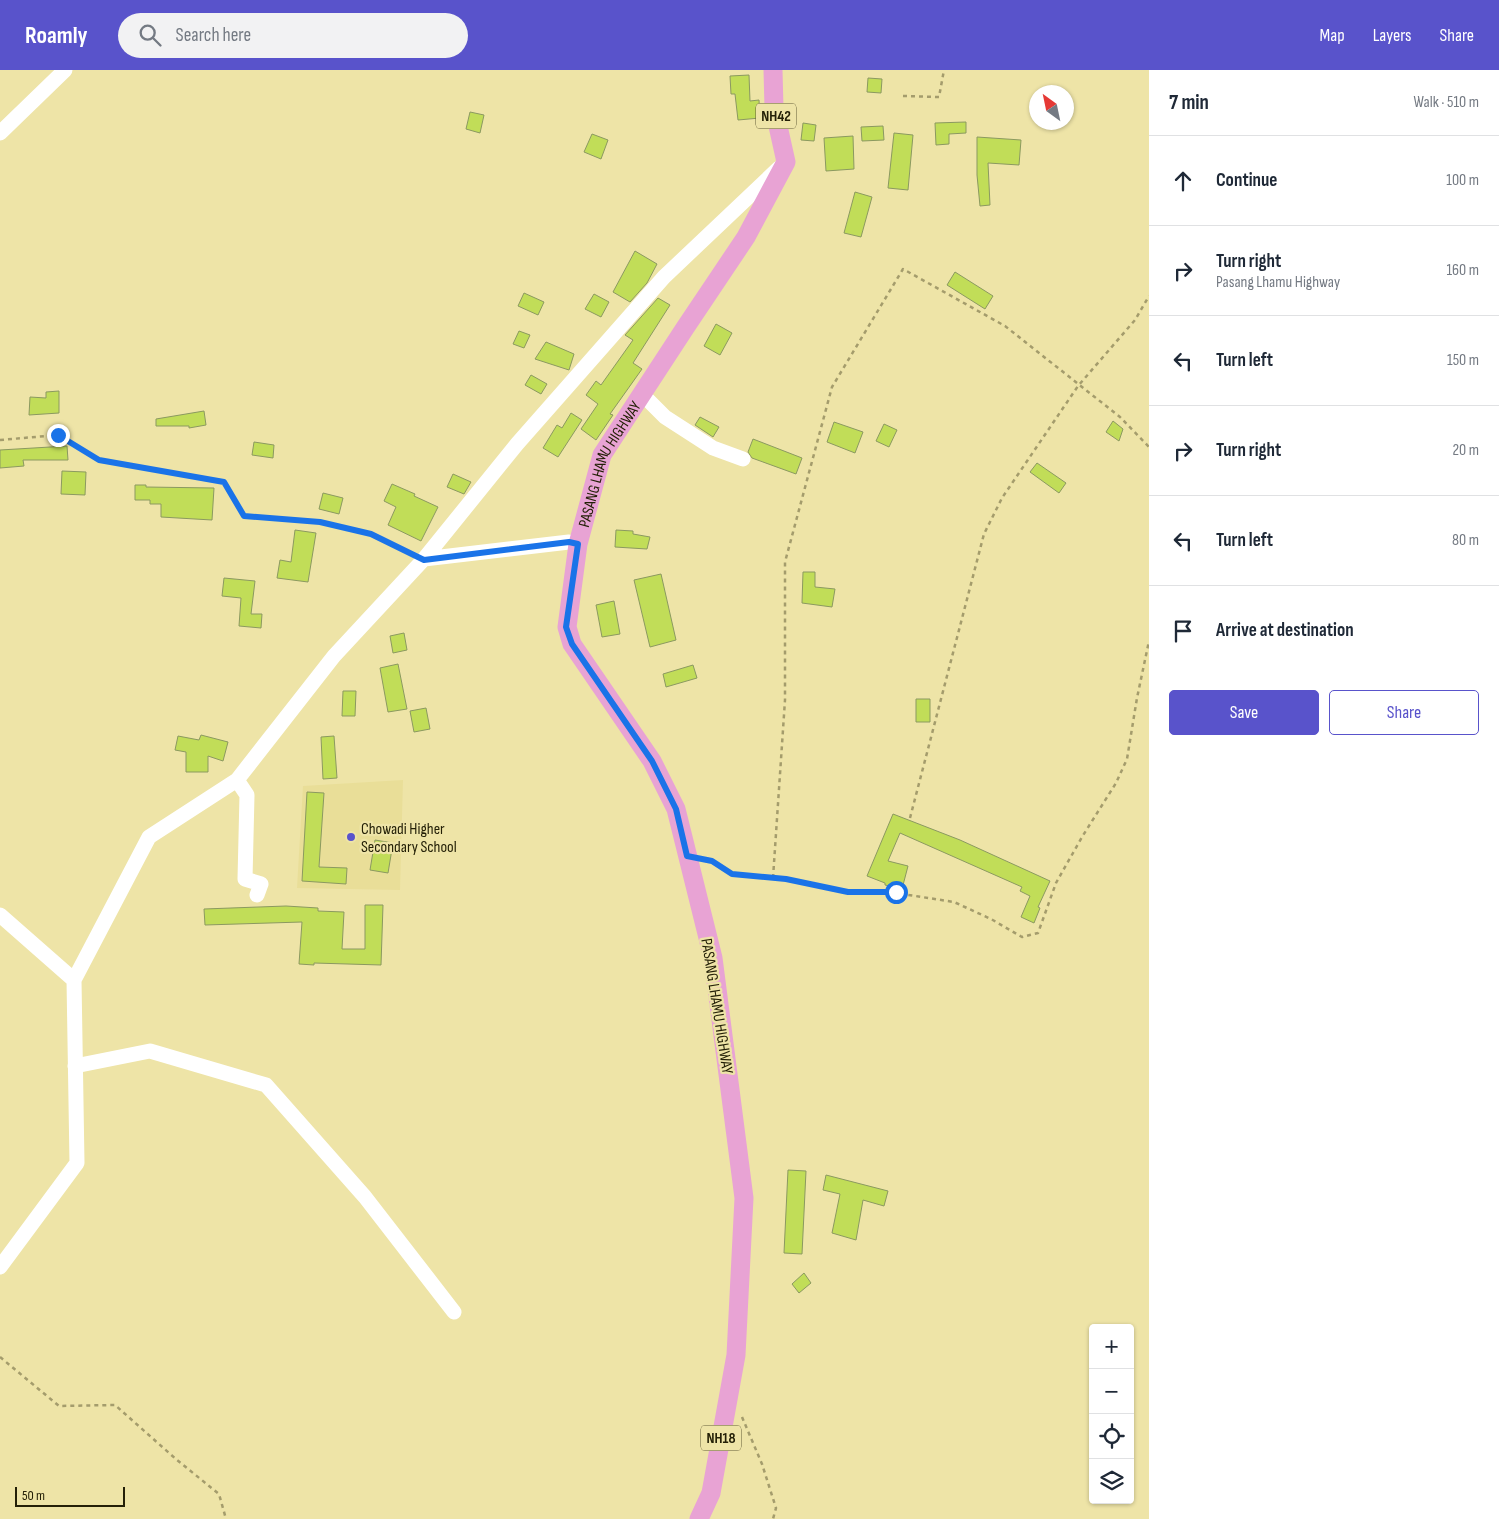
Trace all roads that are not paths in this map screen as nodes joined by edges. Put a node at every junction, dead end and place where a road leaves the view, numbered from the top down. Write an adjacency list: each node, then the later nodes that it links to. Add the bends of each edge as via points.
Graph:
1 (65, 70): 3 (street)
2 (773, 70): 4 (main road, NH42, via 774,108)
3 (0, 133)
4 (786, 162): 5 (main road, PASANG LHAMU HIGHWAY / NH18, via 746,237); 8 (street, via 664,277 517,444)
5 (641, 397): 6 (street, via 713,448); 7 (main road, PASANG LHAMU HIGHWAY / NH18, via 602,455)
6 (743, 459)
7 (578, 544): 8 (street, via 569,542); 16 (main road, PASANG LHAMU HIGHWAY / NH18, via 566,627 572,644 652,761 676,809 713,958 744,1198 736,1355 711,1493)
8 (424, 560): 9 (street, via 334,656)
9 (237, 780): 10 (street, via 247,795 245,879 260,884); 12 (street, via 149,837)
10 (257, 896)
11 (0, 915): 12 (street)
12 (74, 980): 13 (street)
13 (75, 1066): 14 (street, via 77,1163); 15 (street, via 150,1051 266,1085 365,1197)
14 (0, 1267)
15 (454, 1312)
16 (700, 1519)

